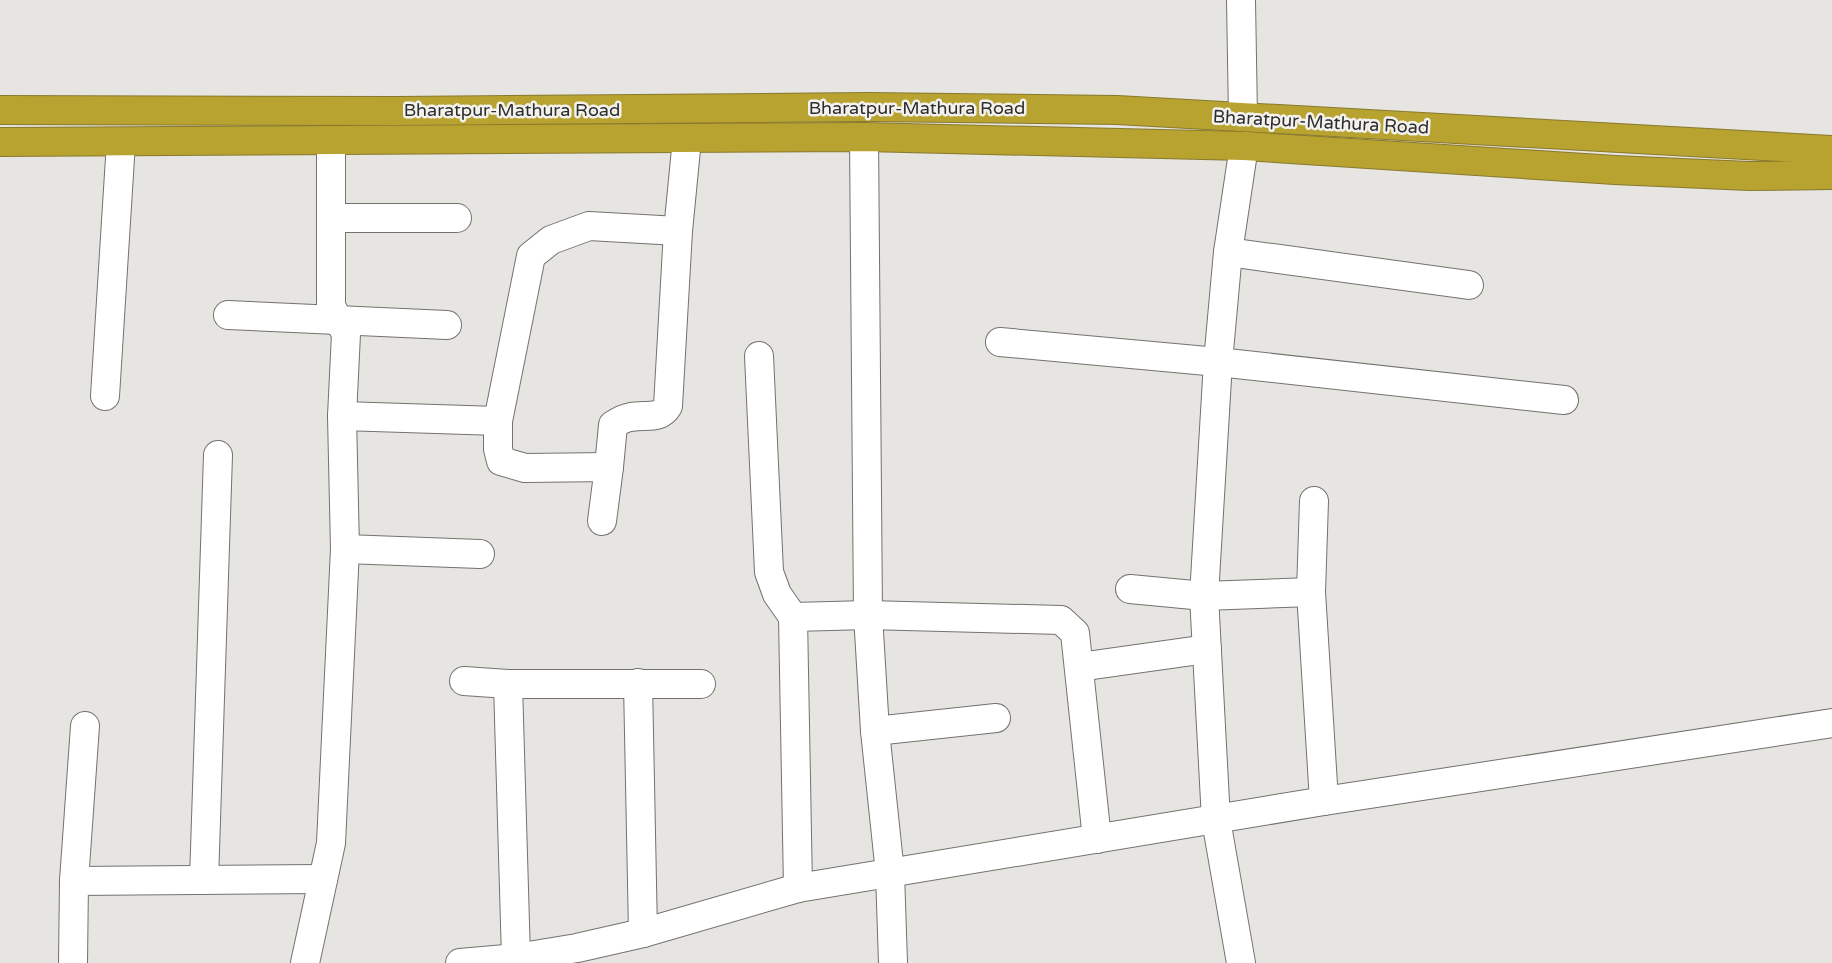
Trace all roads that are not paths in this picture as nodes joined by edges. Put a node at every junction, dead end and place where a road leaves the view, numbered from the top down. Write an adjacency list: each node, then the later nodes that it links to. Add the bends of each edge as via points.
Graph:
1 (1241, 0): 5 (street)
2 (606, 109): 3 (highway, Bharatpur-Mathura Road); 4 (highway, Bharatpur-Mathura Road, via 867,107); 7 (highway)
3 (0, 110)
4 (1117, 110): 5 (highway, Bharatpur-Mathura Road); 12 (highway)
5 (1243, 117): 14 (highway, Bharatpur-Mathura Road)
6 (864, 137): 8 (highway, Bharatpur-Mathura Road); 12 (highway, Bharatpur-Mathura Road); 40 (street)
7 (607, 138): 8 (highway, Bharatpur-Mathura Road); 9 (highway, Bharatpur-Mathura Road)
8 (687, 139): 18 (street)
9 (331, 141): 11 (highway, Bharatpur-Mathura Road); 16 (street)
10 (0, 142): 11 (highway, Bharatpur-Mathura Road)
11 (121, 142): 27 (street)
12 (1114, 143): 13 (highway, Bharatpur-Mathura Road)
13 (1244, 146): 15 (highway, Bharatpur-Mathura Road, via 1624,170 1749,176); 19 (street)
14 (1832, 150)
15 (1832, 175)
16 (330, 218): 17 (street); 22 (street, via 331,306)
17 (457, 218)
18 (678, 231): 30 (street, via 589,226 551,240 532,256); 32 (street, via 668,406 656,416 633,416 613,425)
19 (1228, 252): 20 (street); 26 (street)
20 (1469, 285)
21 (228, 315): 22 (street)
22 (339, 321): 23 (street); 29 (street, via 346,334)
23 (447, 324)
24 (1000, 342): 26 (street)
25 (759, 356): 41 (street, via 769,572 777,594)
26 (1218, 362): 28 (street); 39 (street)
27 (105, 396)
28 (1564, 400)
29 (342, 416): 30 (street); 35 (street)
30 (498, 421): 32 (street, via 501,461 510,465 525,468)
31 (218, 455): 57 (street)
32 (609, 467): 34 (street)
33 (1314, 501): 38 (street)
34 (602, 521)
35 (346, 549): 36 (street); 56 (street, via 331,843)
36 (480, 554)
37 (1130, 589): 39 (street)
38 (1311, 592): 39 (street); 52 (street)
39 (1204, 596): 42 (street)
40 (868, 615): 41 (street); 43 (street, via 1061,620 1076,633); 51 (street)
41 (793, 617): 59 (street)
42 (1207, 649): 43 (street); 53 (street)
43 (1079, 667): 54 (street)
44 (464, 681): 46 (street)
45 (638, 683): 46 (street); 47 (street); 60 (street)
46 (508, 684): 61 (street)
47 (701, 684)
48 (996, 718): 51 (street)
49 (1832, 723): 52 (street)
50 (85, 726): 58 (street)
51 (874, 730): 55 (street)
52 (1324, 801): 53 (street)
53 (1216, 820): 54 (street); 66 (street)
54 (1097, 839): 55 (street)
55 (890, 873): 59 (street); 65 (street)
56 (323, 879): 57 (street); 63 (street)
57 (204, 880): 58 (street)
58 (74, 881): 62 (street)
59 (798, 888): 60 (street)
60 (643, 933): 61 (street)
61 (516, 958): 64 (street)
62 (73, 963)
63 (305, 963)
64 (460, 963)
65 (893, 963)
66 (1241, 963)

